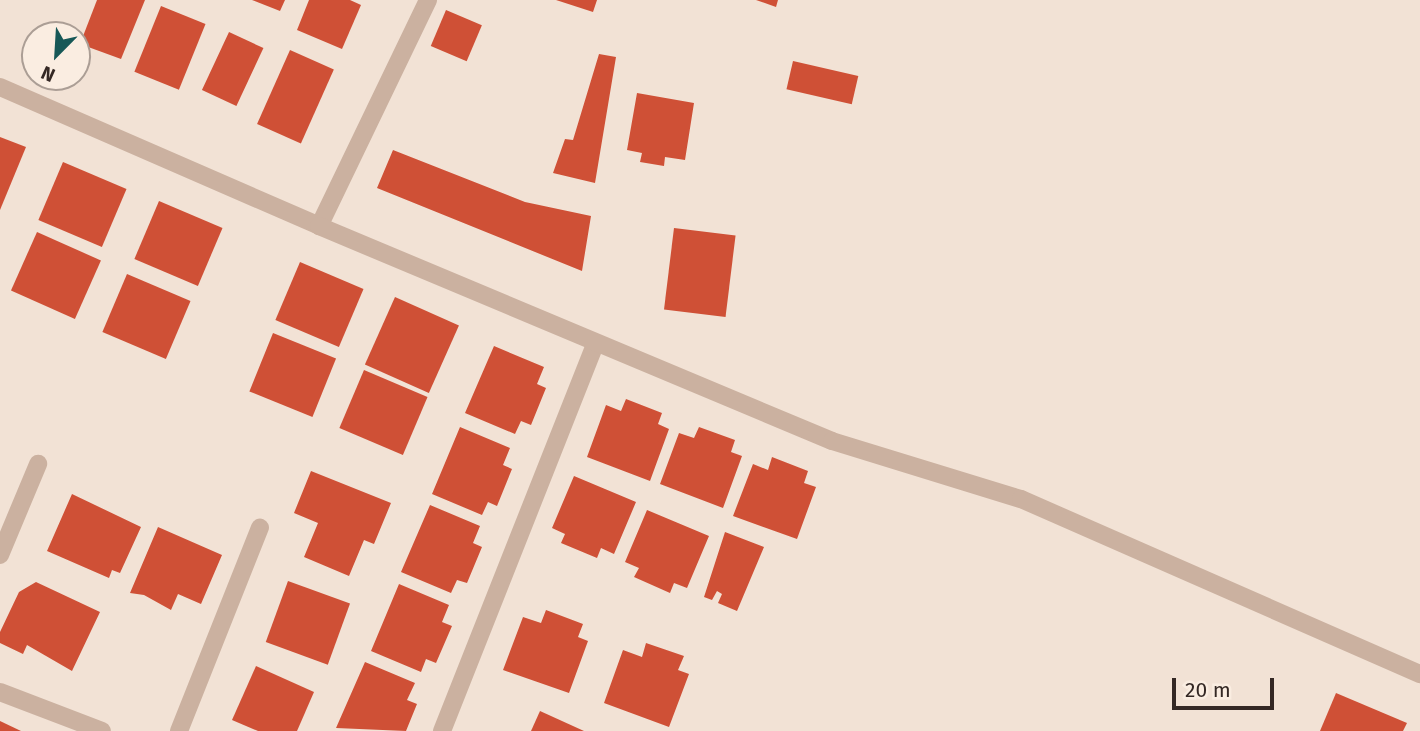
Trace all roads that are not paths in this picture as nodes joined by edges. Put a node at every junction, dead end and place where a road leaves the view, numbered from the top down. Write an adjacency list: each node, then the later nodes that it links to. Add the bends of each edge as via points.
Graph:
1 (428, 0): 3 (street)
2 (0, 86): 3 (street)
3 (319, 226): 4 (street)
4 (596, 342): 8 (street, via 832,441 1021,499); 12 (street)
5 (38, 464): 7 (street)
6 (260, 527): 11 (street)
7 (0, 555)
8 (1420, 674)
9 (0, 692): 10 (street)
10 (102, 731)
11 (179, 731)
12 (442, 731)

